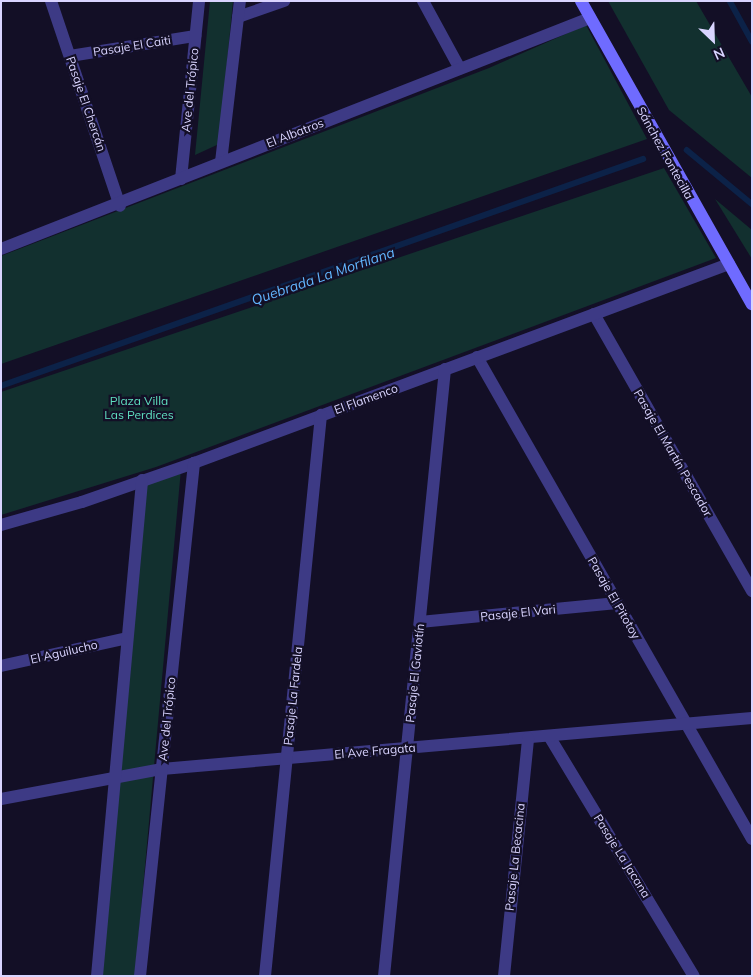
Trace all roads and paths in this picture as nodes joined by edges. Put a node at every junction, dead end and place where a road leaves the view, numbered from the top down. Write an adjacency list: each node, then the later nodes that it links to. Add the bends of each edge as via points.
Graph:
1 (51, 1): 10 (street, Pasaje El Chercán)
2 (199, 1): 9 (street, Ave del Trópico)
3 (240, 1): 7 (street)
4 (284, 1): 7 (street)
5 (423, 1): 11 (street)
6 (581, 1): 8 (street, Sánchez Fontecilla)
7 (238, 17): 12 (street)
8 (590, 18): 11 (street, El Albatros); 16 (street, Sánchez Fontecilla)
9 (195, 36): 10 (street, Pasaje El Caiti); 13 (street, Ave del Trópico)
10 (70, 56): 14 (street, Pasaje El Chercán)
11 (460, 69): 12 (street, El Albatros)
12 (221, 162): 13 (street, El Albatros)
13 (181, 179): 14 (street, El Albatros)
14 (120, 206): 15 (street, El Albatros)
15 (3, 245)
16 (729, 264): 17 (street, Sánchez Fontecilla); 18 (street, El Flamenco)
17 (752, 304)
18 (594, 314): 19 (street, El Flamenco); 25 (street, Pasaje El Martín Pescador)
19 (477, 357): 20 (street, El Flamenco); 26 (street, Pasaje El Pitotoy)
20 (445, 370): 21 (street, El Flamenco); 27 (street, Pasaje El Gaviotín)
21 (321, 415): 22 (street, El Flamenco); 35 (street, Pasaje La Fardela)
22 (194, 463): 23 (street, El Flamenco); 36 (street, Ave del Trópico)
23 (142, 480): 24 (street, El Flamenco); 28 (street)
24 (1, 524)
25 (752, 591)
26 (617, 603): 27 (street, Pasaje El Vari); 31 (street, Pasaje El Pitotoy)
27 (420, 622): 34 (street, Pasaje El Gaviotín)
28 (128, 638): 29 (street, El Aguilucho); 37 (street)
29 (1, 666)
30 (752, 718): 31 (street, El Ave Fragata)
31 (686, 724): 32 (street, El Ave Fragata); 39 (street, Pasaje El Pitotoy)
32 (549, 736): 33 (street, El Ave Fragata); 45 (street, Pasaje La Jacana)
33 (528, 738): 34 (street, El Ave Fragata); 44 (street, Pasaje La Becacina)
34 (407, 748): 35 (street, El Ave Fragata); 43 (street, Pasaje El Gaviotín)
35 (287, 758): 36 (street, El Ave Fragata); 42 (street, Pasaje La Fardela)
36 (162, 769): 37 (street, El Ave Fragata); 41 (street, Ave del Trópico)
37 (115, 776): 38 (street, El Ave Fragata); 40 (street)
38 (1, 799)
39 (752, 839)
40 (97, 976)
41 (140, 976)
42 (265, 976)
43 (384, 976)
44 (504, 976)
45 (694, 976)

